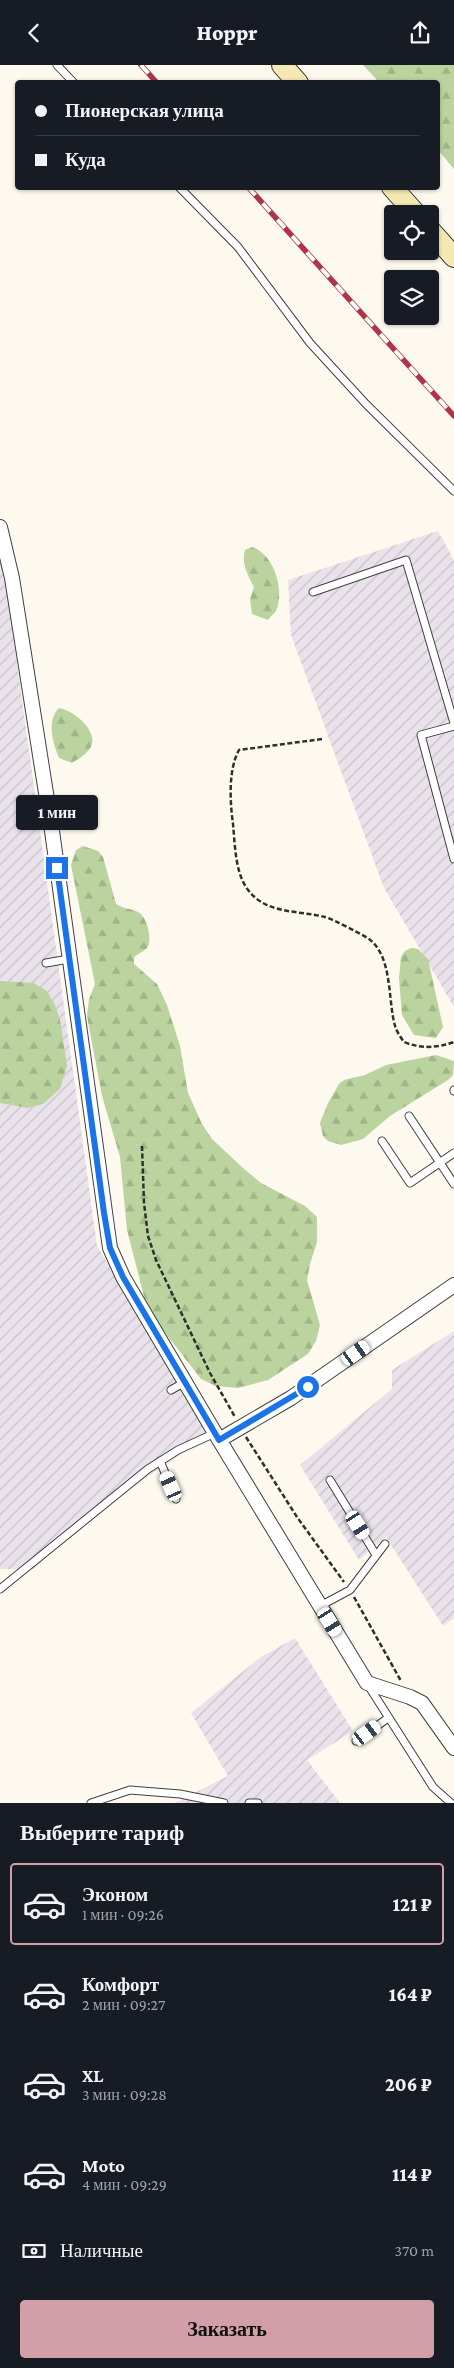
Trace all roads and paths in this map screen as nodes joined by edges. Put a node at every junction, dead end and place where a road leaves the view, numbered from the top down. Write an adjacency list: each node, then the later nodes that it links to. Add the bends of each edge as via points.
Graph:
1 (57, 65): 3 (lane)
2 (282, 65): 4 (main road)
3 (71, 80)
4 (295, 80)
5 (182, 190): 10 (lane, via 238,247 310,343)
6 (395, 190): 7 (main road)
7 (408, 205)
8 (439, 240): 9 (main road)
9 (454, 257)
10 (454, 491)
11 (0, 527): 16 (street, via 12,578)
12 (313, 592): 13 (lane, via 406,560)
13 (454, 724): 15 (lane, via 421,735)
14 (322, 739): 18 (path, via 239,750 232,761 231,815 237,862 246,887 259,901 280,910 326,917 370,940 388,975 396,1029 404,1042 425,1048)
15 (454, 859)
16 (69, 959): 17 (lane); 26 (street, via 110,1248 123,1277)
17 (46, 963)
18 (454, 1042)
19 (409, 1116): 23 (lane)
20 (382, 1141): 23 (lane, via 410,1183)
21 (142, 1146): 28 (path, via 148,1236 156,1260)
22 (454, 1153): 23 (lane)
23 (440, 1162): 24 (lane)
24 (454, 1184)
25 (454, 1285): 28 (street, via 291,1399)
26 (185, 1381): 27 (lane); 29 (street)
27 (171, 1390)
28 (240, 1428): 29 (street); 36 (path, via 297,1517)
29 (217, 1436): 30 (lane, via 178,1450); 37 (street)
30 (160, 1461): 32 (lane); 35 (lane)
31 (330, 1480): 34 (lane)
32 (176, 1499)
33 (385, 1544): 34 (lane)
34 (376, 1555): 36 (lane)
35 (0, 1589)
36 (350, 1590): 37 (lane); 39 (path)
37 (320, 1607): 38 (street)
38 (367, 1683): 39 (street); 40 (lane)
39 (410, 1697): 42 (street, via 422,1703)
40 (388, 1718): 41 (lane); 47 (lane, via 433,1787)
41 (356, 1741)
42 (452, 1742)
43 (92, 1803): 44 (lane, via 130,1790 180,1794)
44 (224, 1803)
45 (249, 1803): 46 (lane)
46 (258, 1803)
47 (451, 1803)

